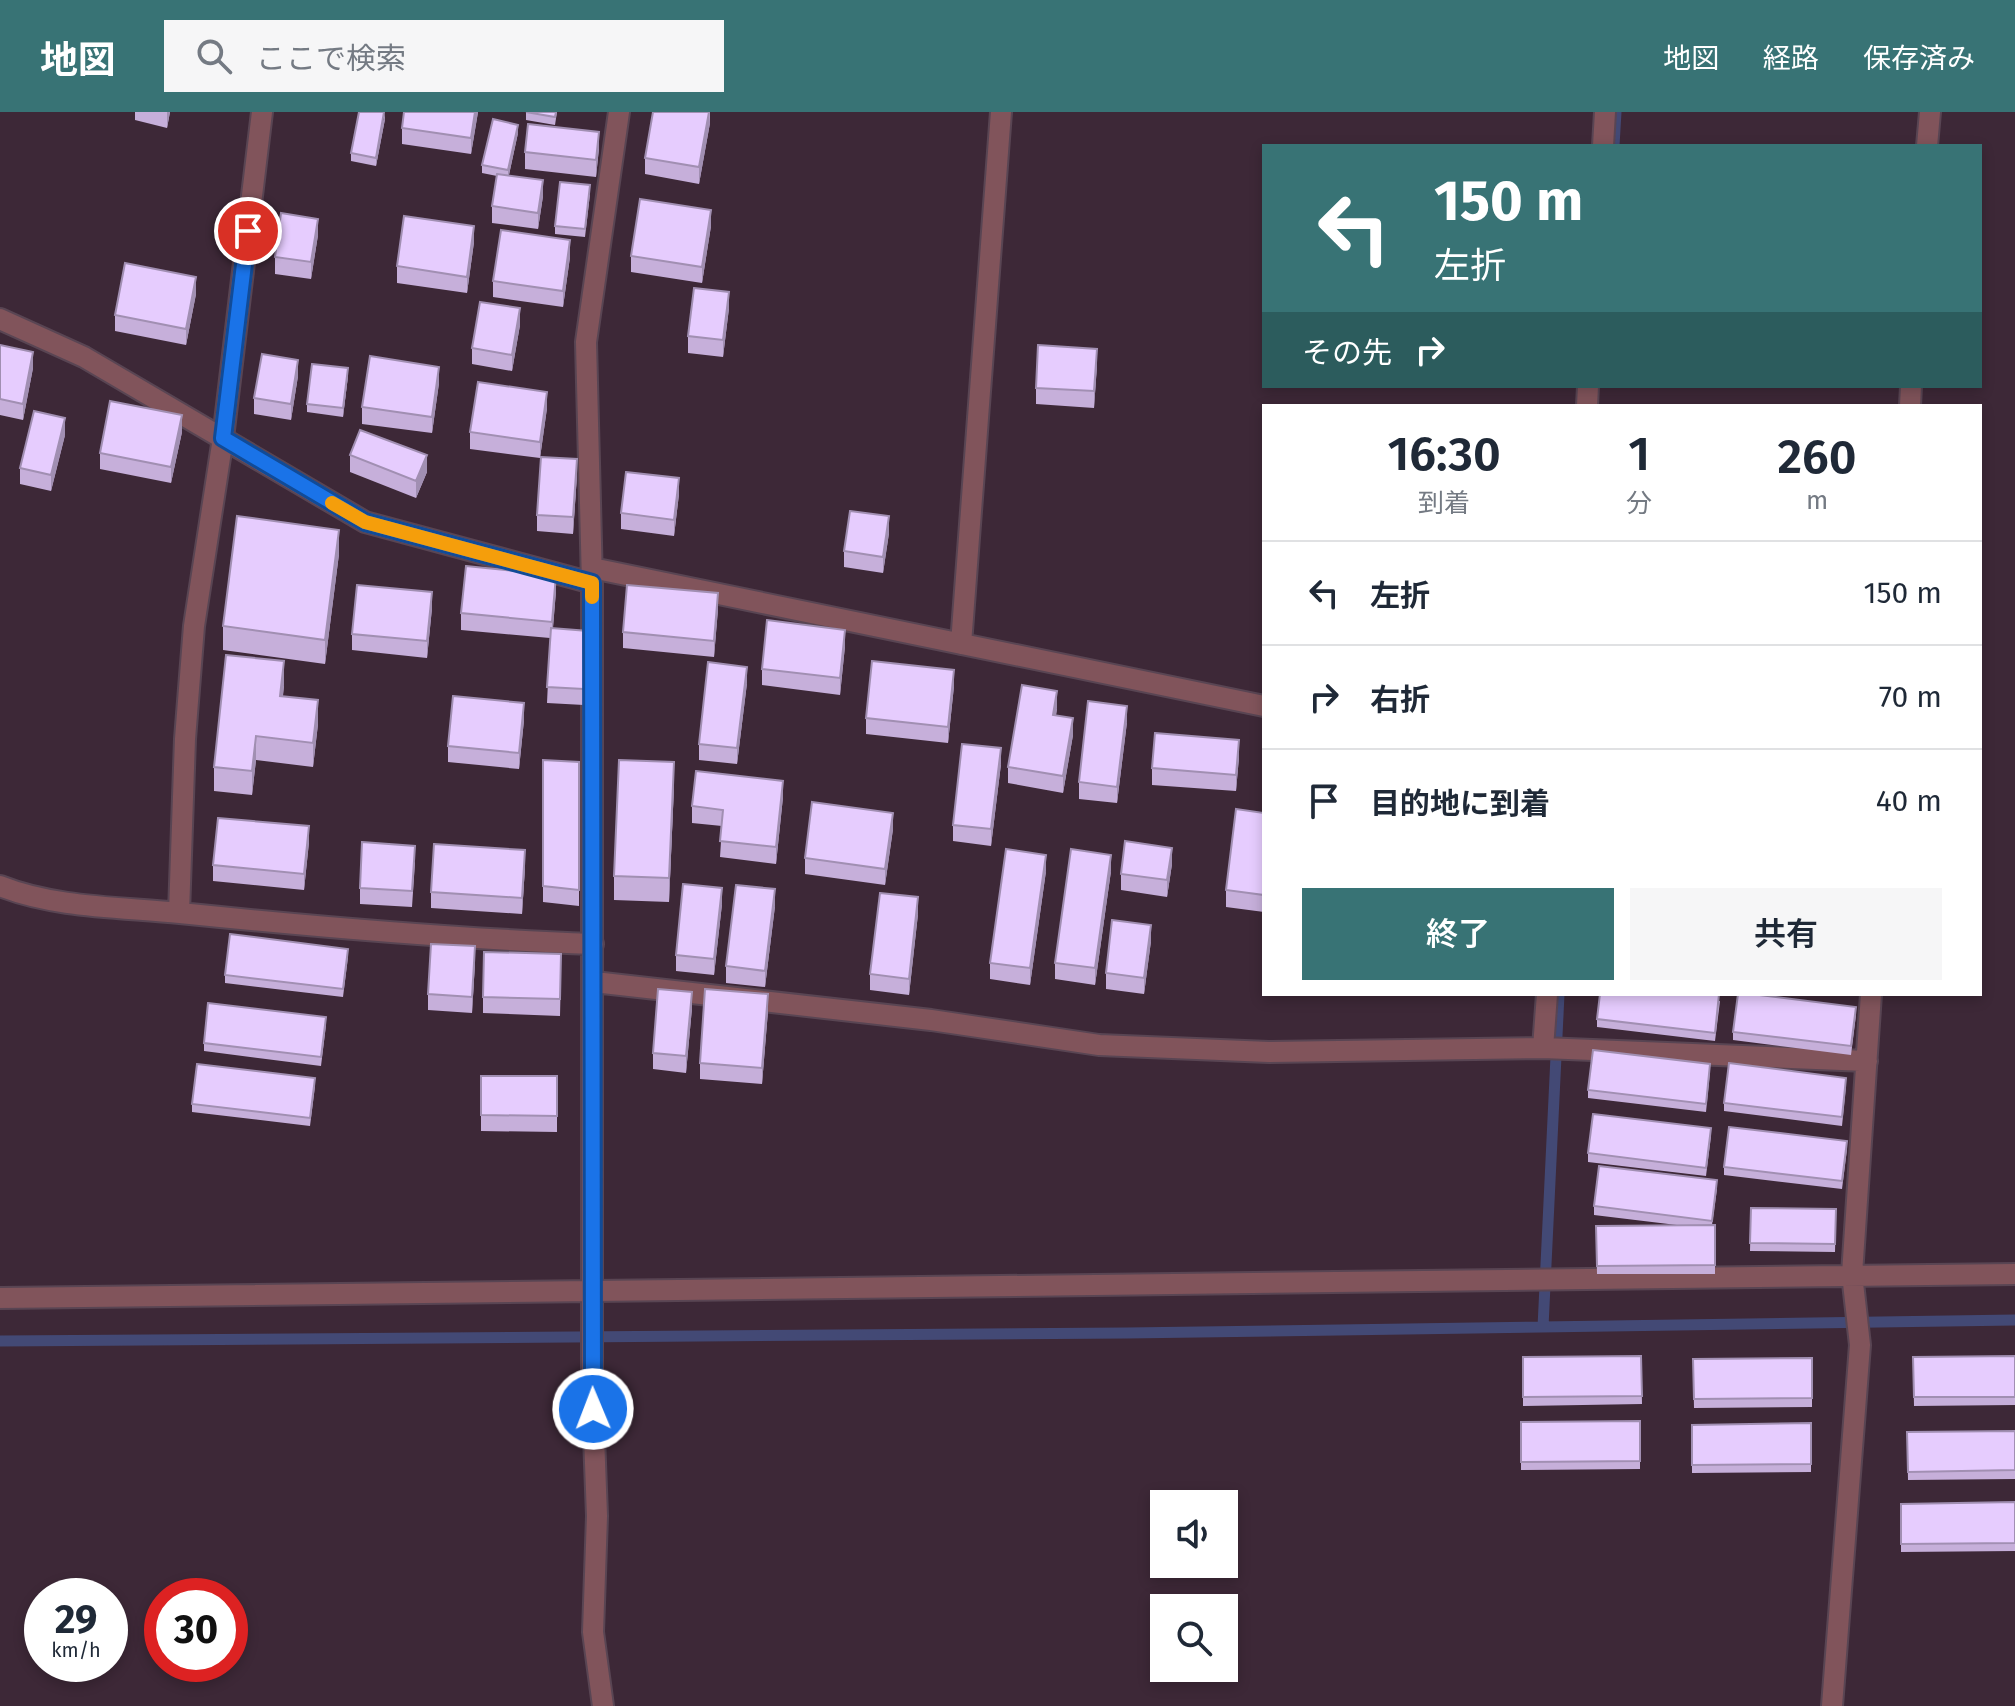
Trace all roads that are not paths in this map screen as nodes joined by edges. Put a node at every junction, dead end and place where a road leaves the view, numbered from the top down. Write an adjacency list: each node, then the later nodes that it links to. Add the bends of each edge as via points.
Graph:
1 (262, 112): 9 (street)
2 (619, 112): 10 (street, via 586,342)
3 (1001, 112): 11 (street)
4 (1605, 112): 6 (street)
5 (1930, 112): 7 (street)
6 (1603, 144)
7 (1927, 144)
8 (0, 319): 9 (street, via 84,357)
9 (223, 438): 10 (street, via 365,522); 14 (street, via 194,626)
10 (592, 576): 11 (street); 15 (street)
11 (961, 644): 12 (street)
12 (1262, 706)
13 (0, 886): 14 (street, via 91,905)
14 (179, 913): 15 (street, via 431,938)
15 (593, 944): 16 (street)
16 (594, 982): 19 (street, via 931,1020 1099,1045 1269,1052); 23 (street)
17 (1547, 996): 19 (street)
18 (1871, 996): 20 (street)
19 (1543, 1048): 20 (street)
20 (1867, 1061): 21 (street)
21 (1852, 1274): 22 (street); 23 (street); 26 (street, via 1860,1345)
22 (2015, 1274)
23 (595, 1292): 24 (street); 25 (street, via 593,1632)
24 (0, 1298)
25 (603, 1706)
26 (1832, 1706)

